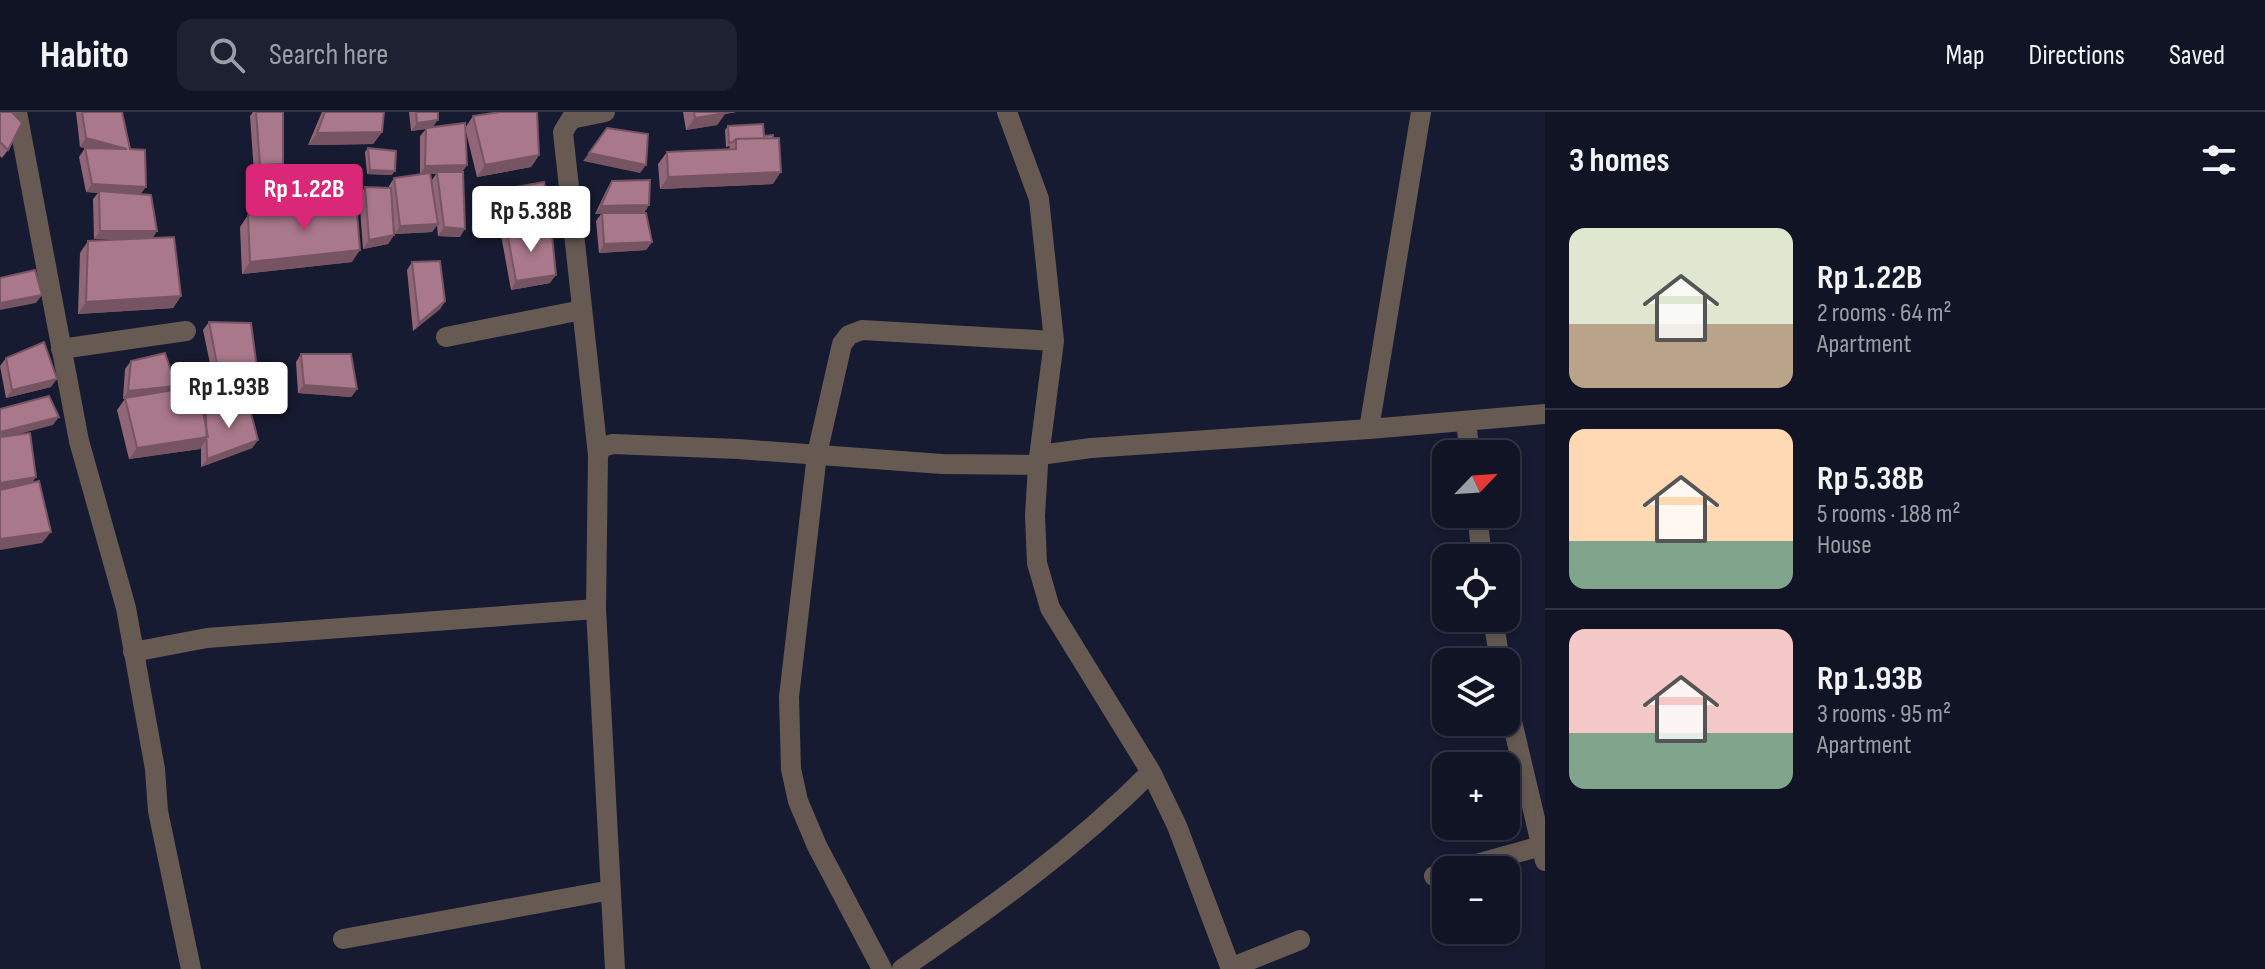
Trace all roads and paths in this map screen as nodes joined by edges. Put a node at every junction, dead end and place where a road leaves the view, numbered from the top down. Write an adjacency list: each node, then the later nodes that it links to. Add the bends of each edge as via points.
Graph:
1 (17, 112): 9 (street)
2 (605, 112): 5 (street, via 571,119 563,132)
3 (1007, 112): 8 (street, via 1039,199)
4 (1421, 112): 12 (street)
5 (582, 310): 7 (street); 15 (street)
6 (186, 331): 9 (street)
7 (446, 337)
8 (1054, 341): 14 (street, via 862,330 849,335 842,344); 16 (street)
9 (61, 349): 18 (street)
10 (1545, 414): 11 (street)
11 (1466, 422): 12 (street); 13 (street)
12 (1369, 429): 16 (street, via 1091,448)
13 (1468, 440)
14 (817, 454): 15 (street, via 613,444 602,447); 16 (street, via 942,464); 29 (street, via 789,697 792,781 825,863)
15 (598, 455): 17 (street)
16 (1039, 460): 20 (street, via 1035,516 1041,586)
17 (596, 609): 18 (street, via 207,638); 23 (street)
18 (133, 652): 27 (street, via 158,811)
19 (1515, 736): 21 (street)
20 (1151, 772): 26 (street); 30 (street, via 1101,823 1032,879)
21 (1543, 853): 22 (street)
22 (1520, 857)
23 (611, 890): 24 (street); 28 (street)
24 (343, 939)
25 (1300, 940): 26 (street)
26 (1230, 968)
27 (191, 969)
28 (615, 969)
29 (882, 969)
30 (902, 969)

